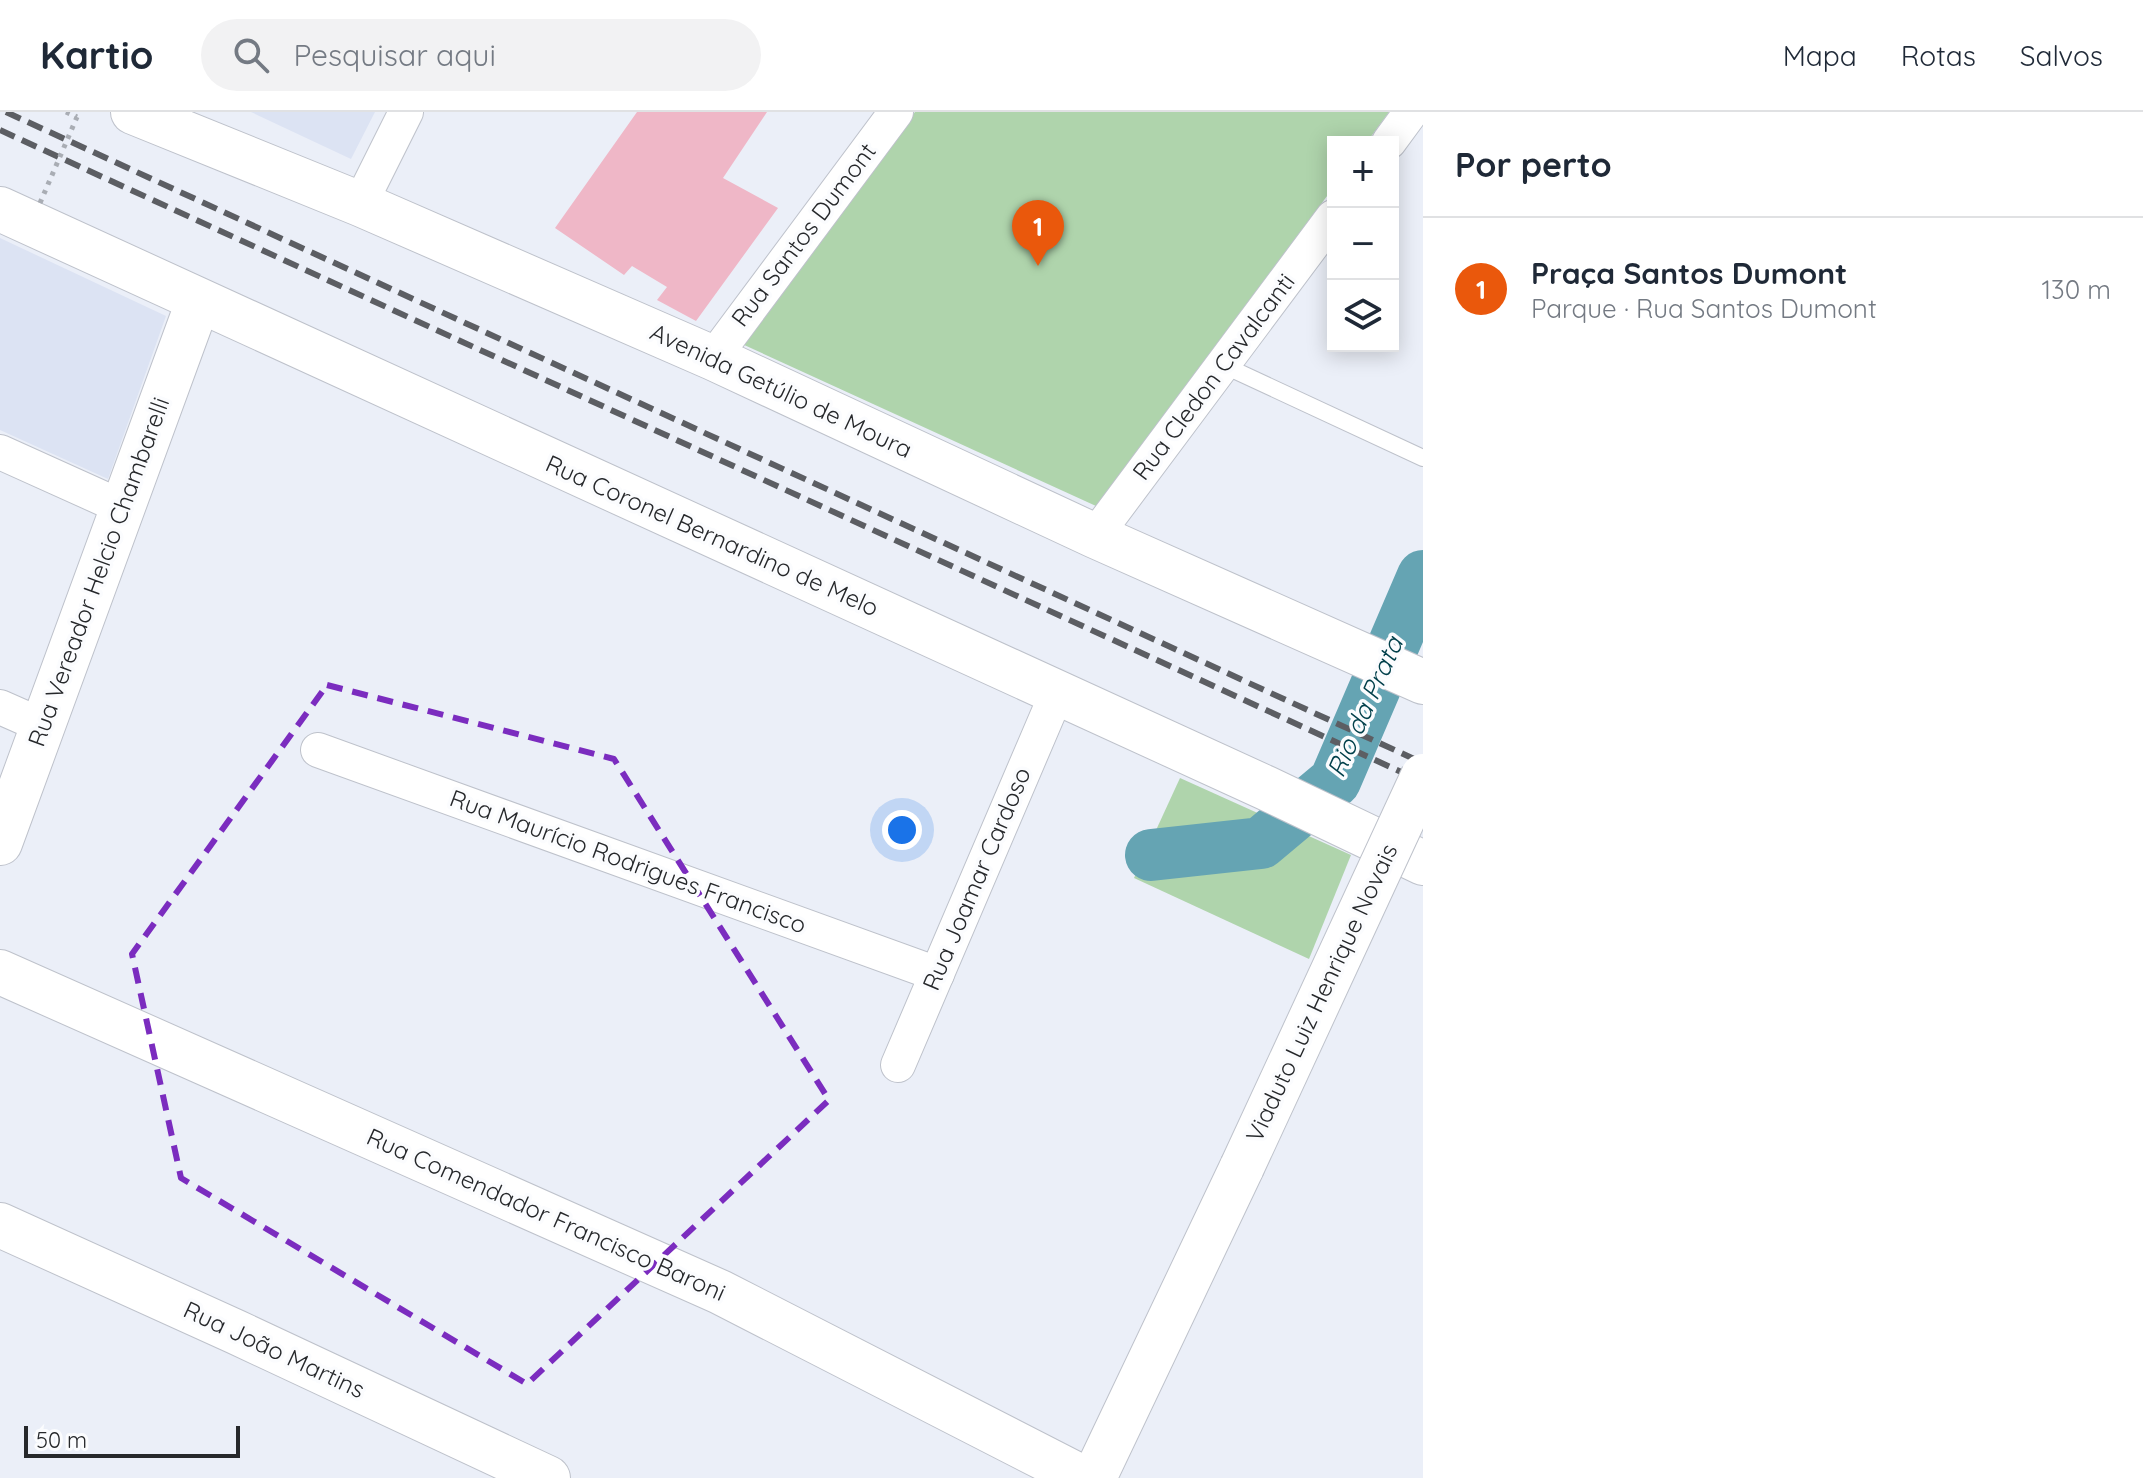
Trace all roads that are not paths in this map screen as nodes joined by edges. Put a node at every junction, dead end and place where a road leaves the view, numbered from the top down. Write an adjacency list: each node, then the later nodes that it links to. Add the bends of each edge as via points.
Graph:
1 (133, 112): 6 (main road, Avenida Getúlio de Moura)
2 (406, 112): 6 (street)
3 (896, 112): 10 (street, Rua Santos Dumont)
4 (1411, 112): 5 (street)
5 (1393, 136)
6 (360, 204): 10 (main road, Avenida Getúlio de Moura)
7 (20, 206): 9 (main road, Rua Coronel Bernardino de Melo)
8 (1327, 225): 11 (street, Rua Cledon Cavalcanti)
9 (198, 302): 14 (main road, Rua Vereador Helcio Chambarelli); 17 (main road, Rua Coronel Bernardino de Melo)
10 (713, 358): 15 (main road, Avenida Getúlio de Moura)
11 (1223, 365): 13 (lane); 15 (street, Rua Cledon Cavalcanti)
12 (0, 452): 14 (street)
13 (1423, 458)
14 (124, 508): 19 (main road, Rua Vereador Helcio Chambarelli)
15 (1095, 536): 16 (main road, Avenida Getúlio de Moura)
16 (1422, 682)
17 (1057, 693): 23 (main road, Rua Coronel Bernardino de Melo); 25 (street, Rua Joamar Cardoso)
18 (0, 707): 19 (street)
19 (43, 726): 22 (main road, Rua Vereador Helcio Chambarelli)
20 (318, 750): 25 (street, Rua Maurício Rodrigues Francisco)
21 (1423, 776): 30 (main road, Viaduto Luiz Henrique Novais, bridge)
22 (0, 843)
23 (1423, 863)
24 (0, 972): 29 (main road, Rua Comendador Francisco Baroni, via 720,1292)
25 (937, 974): 26 (street, Rua Joamar Cardoso)
26 (898, 1065)
27 (0, 1225): 28 (main road, Rua João Martins)
28 (548, 1478)
29 (1083, 1478)
30 (1094, 1478)

